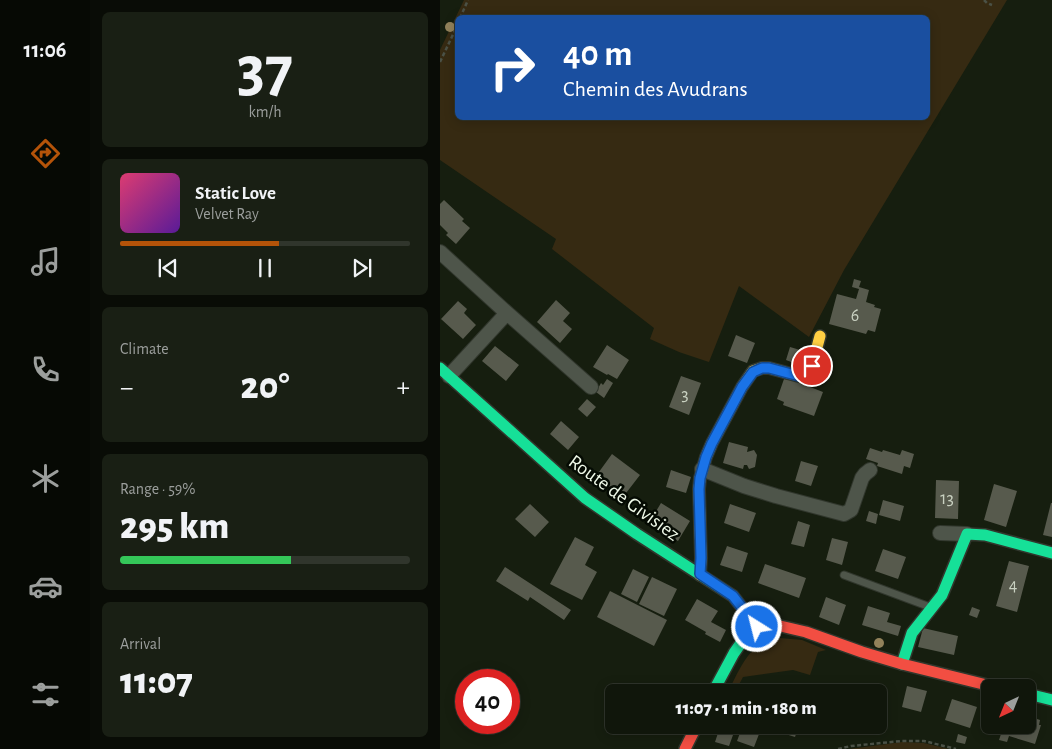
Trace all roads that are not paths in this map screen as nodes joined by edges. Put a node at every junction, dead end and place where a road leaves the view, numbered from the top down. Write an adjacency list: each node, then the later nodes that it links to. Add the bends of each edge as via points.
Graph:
1 (440, 252): 2 (street)
2 (507, 313): 4 (street); 5 (street)
3 (820, 336): 6 (street, via 812,366 804,375 769,368 753,372 716,435)
4 (445, 372): 11 (street, Route de Givisiez, via 585,498)
5 (591, 387)
6 (702, 469): 7 (street, via 744,486 844,514 852,510 862,478); 11 (street, via 699,489)
7 (870, 470)
8 (940, 534): 9 (street)
9 (967, 534): 10 (street, via 985,535); 13 (street, via 942,595)
10 (1052, 552)
11 (700, 574): 14 (street, Route de Givisiez, via 733,596)
12 (844, 575): 13 (lane)
13 (932, 608): 15 (street, via 912,633)
14 (757, 627): 15 (street, via 776,625 806,632); 16 (street, via 734,653)
15 (902, 664): 17 (street)
16 (717, 684)
17 (981, 684)
18 (1036, 696): 19 (street)
19 (1052, 700)
20 (692, 734): 21 (street)
21 (685, 749)

